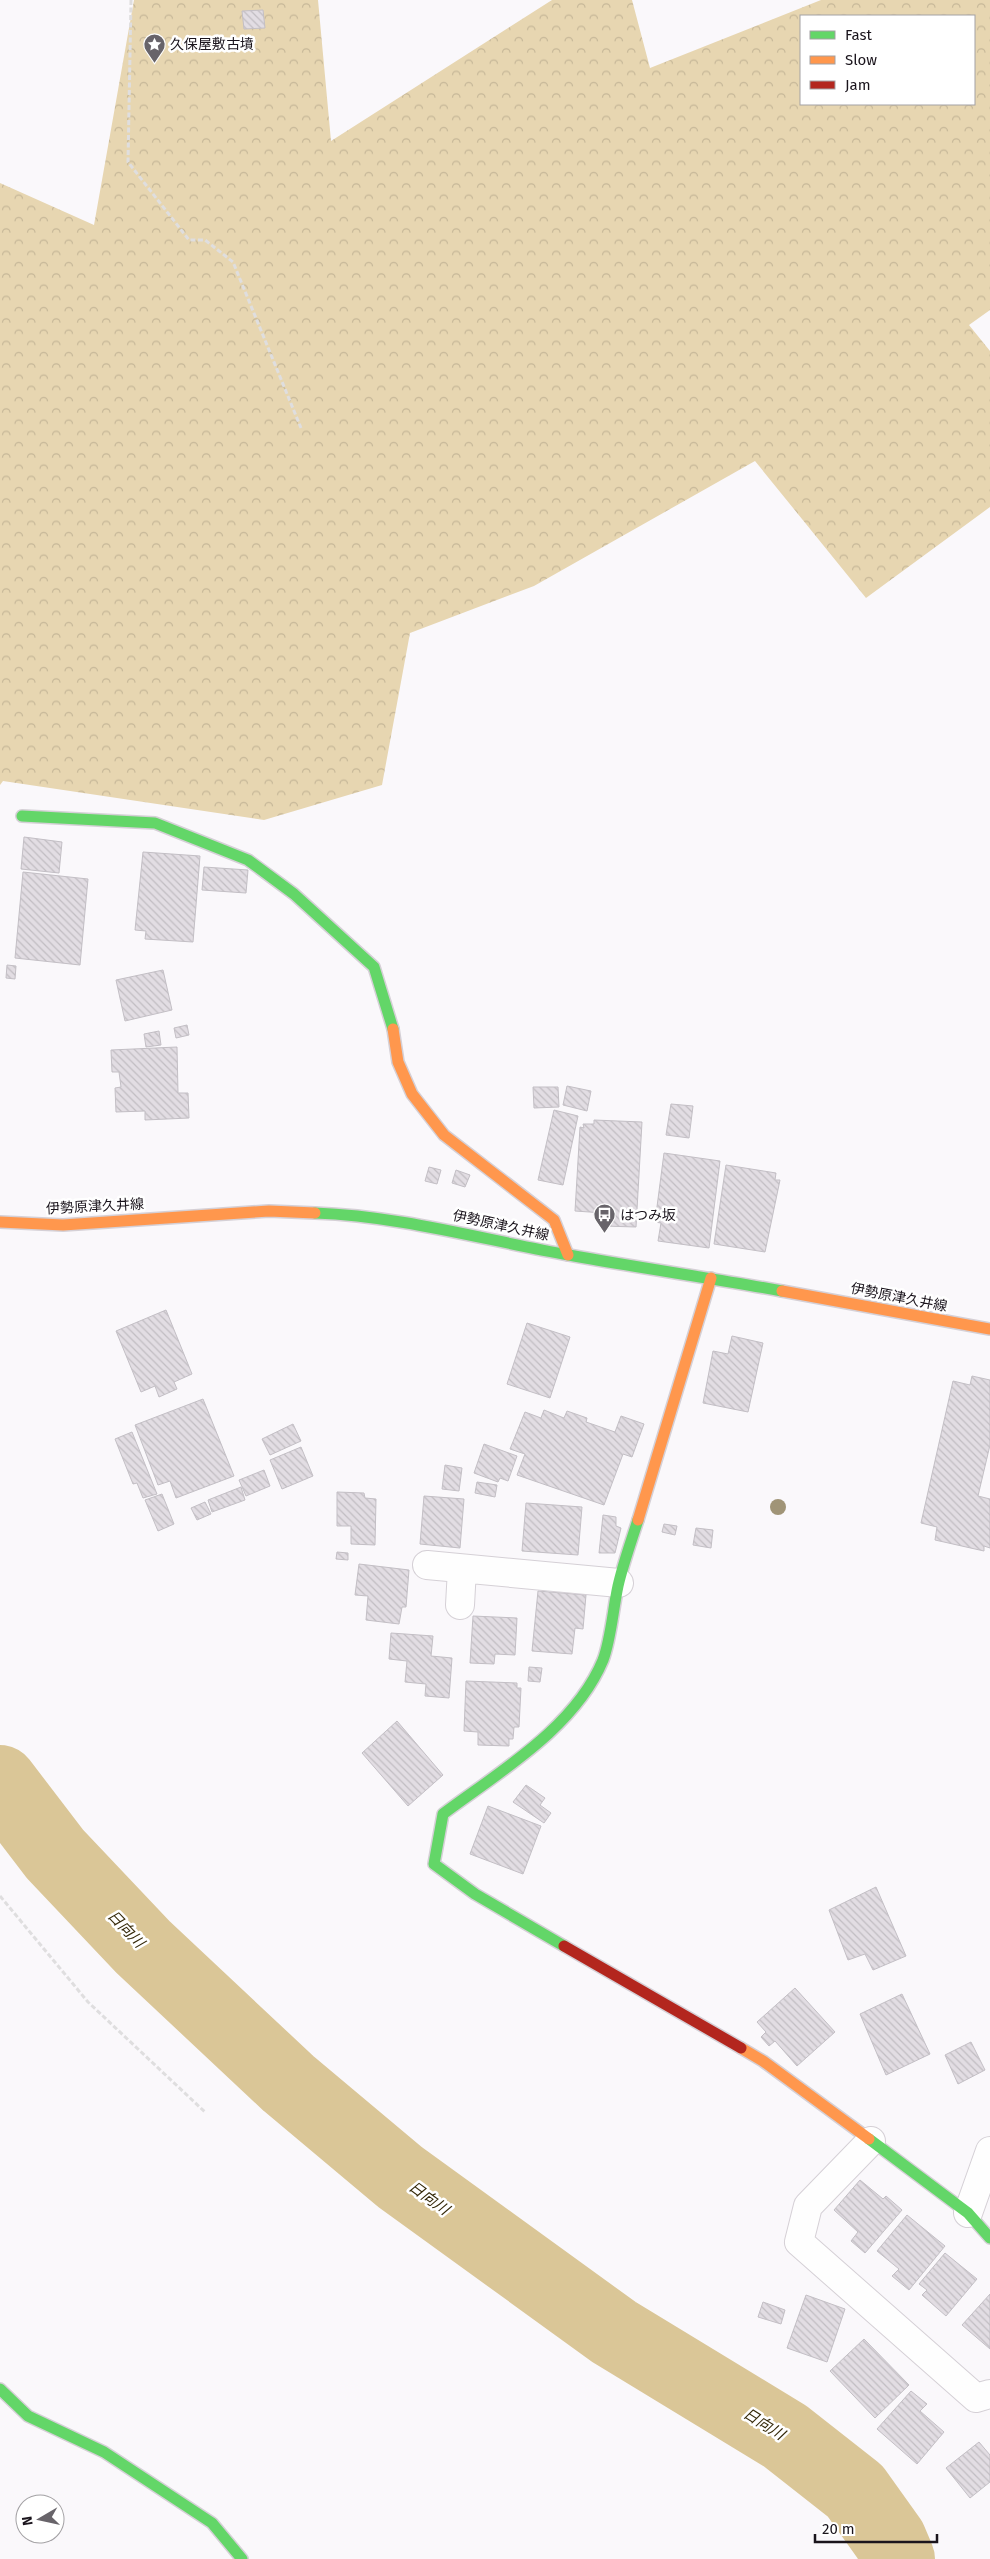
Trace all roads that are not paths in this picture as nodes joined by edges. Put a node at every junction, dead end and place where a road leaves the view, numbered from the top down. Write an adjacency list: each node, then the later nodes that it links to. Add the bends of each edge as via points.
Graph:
1 (22, 816): 3 (street, via 155,823 248,860 294,894 374,967 391,1018 398,1062 412,1094 444,1136 554,1220)
2 (0, 1222): 3 (street, 伊勢原津久井線, via 63,1224 269,1212 357,1214)
3 (568, 1255): 4 (street, 伊勢原津久井線)
4 (711, 1278): 5 (street, 伊勢原津久井線); 8 (street)
5 (990, 1330)
6 (426, 1565): 7 (street)
7 (462, 1569): 8 (street); 9 (street)
8 (619, 1583): 10 (street, via 603,1660 583,1694 560,1724 443,1814 434,1864 475,1894 763,2061)
9 (460, 1606)
10 (871, 2140): 12 (street); 15 (street, via 808,2206 799,2242 976,2398)
11 (990, 2151): 12 (street)
12 (968, 2213): 13 (street)
13 (990, 2238)
14 (0, 2390): 16 (street, via 28,2416 104,2452 212,2523)
15 (990, 2394)
16 (242, 2559)

